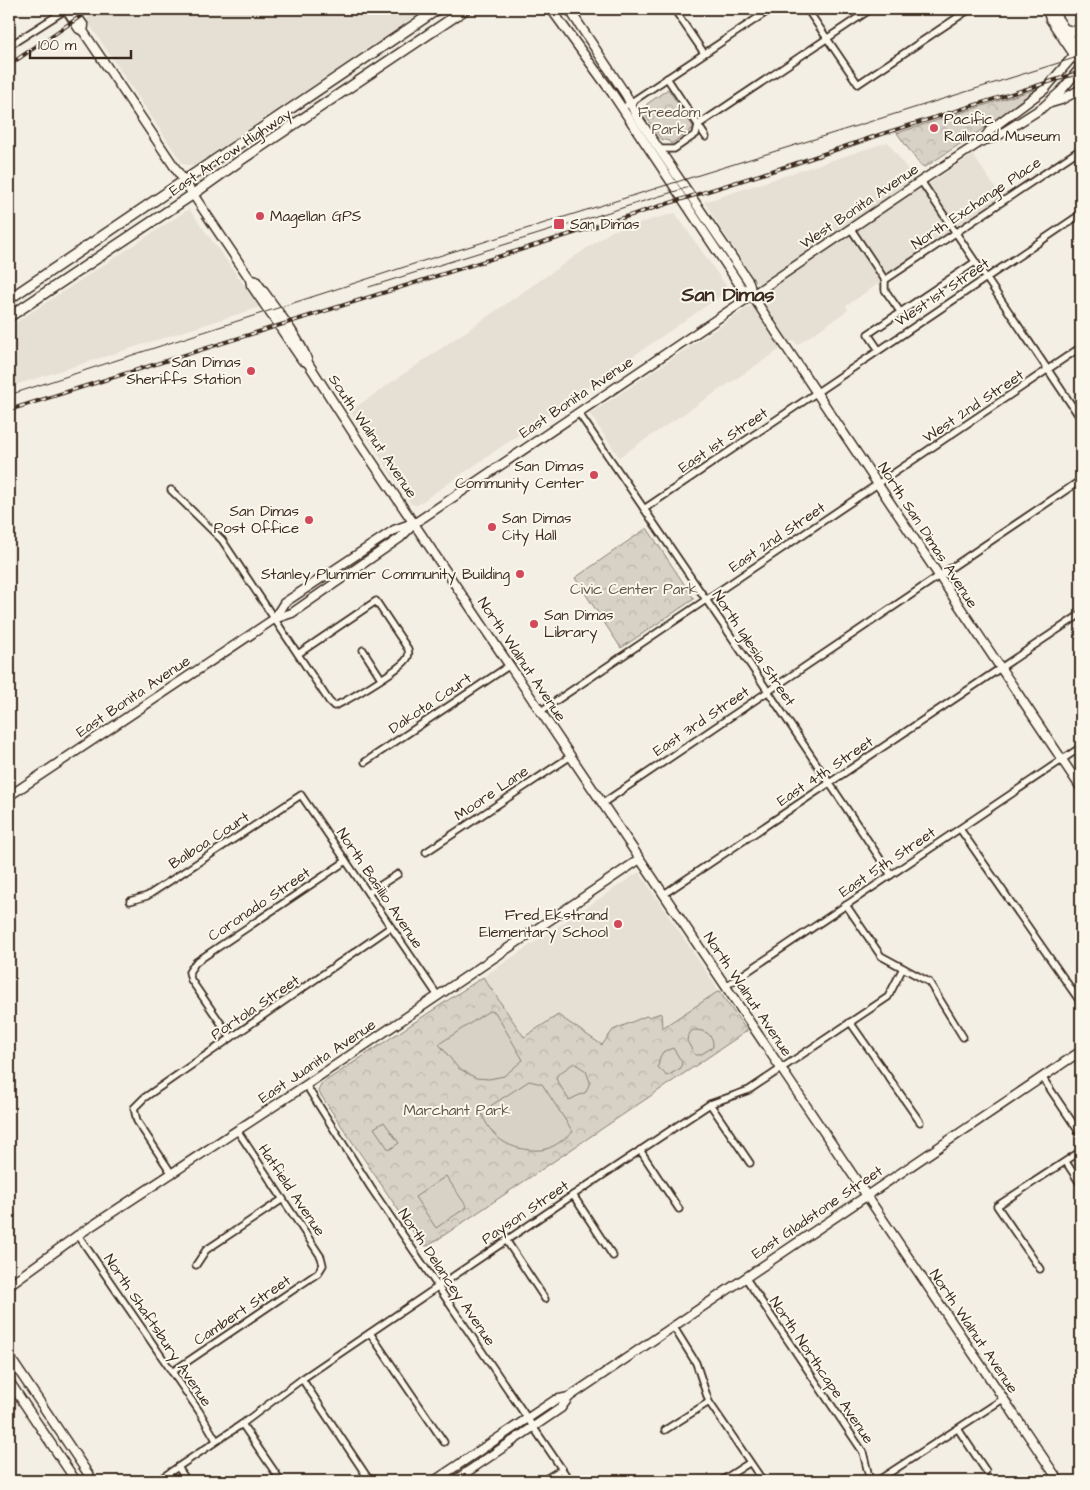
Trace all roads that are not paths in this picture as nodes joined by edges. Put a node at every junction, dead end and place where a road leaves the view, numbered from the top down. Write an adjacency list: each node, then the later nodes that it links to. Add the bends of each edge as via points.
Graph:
1 (68, 9): 15 (street, South Walnut Avenue); 30 (main road, South Walnut Avenue, via 84,26 83,31)
2 (438, 9): 30 (main road, East Arrow Highway)
3 (466, 9): 31 (main road, East Arrow Highway)
4 (552, 9): 23 (main road)
5 (569, 9): 21 (main road)
6 (674, 9): 17 (street)
7 (771, 9): 17 (street)
8 (807, 9): 14 (street)
9 (870, 9): 14 (street)
10 (970, 9): 14 (street, via 858,84)
11 (1048, 10): 12 (main road); 16 (main road, via 1050,20)
12 (1065, 29): 13 (main road); 16 (main road)
13 (1081, 30)
14 (827, 38): 24 (street)
15 (9, 46)
16 (1079, 51): 18 (main road); 26 (main road, West Bonita Avenue, via 1045,89 991,129)
17 (704, 53): 19 (street)
18 (1081, 66): 22 (main road, West Bonita Avenue)
19 (667, 78): 21 (street); 24 (street)
20 (1081, 89): 22 (main road)
21 (630, 103): 23 (street); 28 (main road)
22 (1047, 105): 26 (main road, West Bonita Avenue, via 996,137)
23 (622, 109): 38 (main road, via 741,287)
24 (698, 125): 25 (street); 28 (street, via 696,134 674,149)
25 (706, 137)
26 (982, 141): 29 (main road, West Bonita Avenue)
27 (1081, 148): 34 (street, North Exchange Place)
28 (659, 149): 38 (main road, via 748,282)
29 (921, 181): 33 (main road, West Bonita Avenue); 34 (street)
30 (183, 182): 31 (main road, South Walnut Avenue); 39 (main road, East Arrow Highway)
31 (192, 195): 41 (main road, East Arrow Highway); 52 (main road, South Walnut Avenue)
32 (1081, 214): 36 (street, West 1st Street)
33 (851, 228): 37 (street); 38 (main road, West Bonita Avenue)
34 (955, 232): 35 (street); 37 (street, North Exchange Place)
35 (976, 262): 36 (street); 40 (street)
36 (986, 278): 43 (street, West 1st Street); 44 (street)
37 (886, 280): 40 (street, via 885,290)
38 (752, 295): 45 (main road, North San Dimas Avenue); 46 (main road, East Bonita Avenue)
39 (9, 299)
40 (901, 313): 43 (street, via 868,334)
41 (9, 317)
42 (1081, 347): 44 (street, West 2nd Street)
43 (879, 350): 45 (street, West 1st Street)
44 (1048, 370): 47 (street); 49 (street, West 2nd Street)
45 (816, 392): 49 (main road, North San Dimas Avenue); 51 (street, East 1st Street)
46 (578, 412): 51 (street, North Iglesia Street); 52 (main road, East Bonita Avenue)
47 (1081, 419)
48 (1081, 480): 53 (street, East 3rd Street)
49 (878, 484): 53 (main road, North San Dimas Avenue); 54 (street, East 2nd Street)
50 (171, 490): 56 (street, via 222,540)
51 (644, 509): 54 (street, North Iglesia Street)
52 (414, 523): 56 (main road, East Bonita Avenue, via 400,538 292,613); 56 (main road, East Bonita Avenue, via 394,530 284,603); 59 (main road, North Walnut Avenue)
53 (938, 576): 60 (main road, North San Dimas Avenue); 62 (street, East 3rd Street)
54 (706, 600): 62 (street, North Iglesia Street); 63 (street, East 2nd Street)
55 (1081, 614): 60 (street, East 4th Street)
56 (274, 619): 58 (street); 71 (main road, East Bonita Avenue)
57 (362, 650): 61 (street)
58 (298, 654): 61 (street, via 334,706); 61 (street, via 376,601 409,655 406,661)
59 (510, 665): 63 (main road, North Walnut Avenue); 67 (street, Dakota Court)
60 (1001, 669): 66 (main road, North San Dimas Avenue); 68 (street, East 4th Street)
61 (381, 678)
62 (768, 691): 68 (street, North Iglesia Street); 72 (street, East 3rd Street)
63 (541, 711): 65 (main road, North Walnut Avenue)
64 (1081, 747): 66 (street, East 5th Street)
65 (571, 756): 72 (main road, North Walnut Avenue); 74 (street, Moore Lane)
66 (1062, 760): 69 (main road, North San Dimas Avenue); 73 (street, East 5th Street)
67 (365, 762)
68 (830, 783): 78 (street, North Iglesia Street); 80 (street, East 4th Street)
69 (1081, 788)
70 (301, 795): 76 (street, North Basilio Avenue); 81 (street, Balboa Court, via 147,896)
71 (9, 796)
72 (603, 803): 75 (main road, North Walnut Avenue)
73 (960, 829): 78 (street, East 5th Street); 87 (street)
74 (426, 852)
75 (640, 859): 80 (main road, North Walnut Avenue); 86 (main road, East Juanita Avenue)
76 (346, 861): 79 (street, North Basilio Avenue); 90 (street, Coronado Street, via 196,962 189,972 191,980)
77 (398, 874): 79 (street)
78 (891, 875): 82 (street, East 5th Street)
79 (368, 893): 83 (street, North Basilio Avenue)
80 (664, 894): 85 (main road, North Walnut Avenue)
81 (130, 901)
82 (846, 904): 84 (street, via 881,956); 85 (street, East 5th Street)
83 (391, 927): 86 (street, North Basilio Avenue); 90 (street, Portola Street)
84 (903, 968): 88 (street, Payson Street, via 888,996); 89 (street, via 929,982)
85 (726, 986): 92 (main road, North Walnut Avenue)
86 (438, 996): 94 (main road, East Juanita Avenue)
87 (1081, 1003)
88 (850, 1022): 92 (street, Payson Street); 96 (street)
89 (963, 1037)
90 (231, 1038): 103 (street, Portola Street, via 134,1108 137,1121)
91 (1081, 1051): 93 (main road, East Gladstone Street)
92 (782, 1068): 95 (street, Payson Street, via 749,1090); 106 (main road, North Walnut Avenue)
93 (1042, 1077): 98 (street); 106 (main road, East Gladstone Street)
94 (306, 1085): 97 (main road, East Juanita Avenue); 117 (street, North Delancey Avenue, via 371,1188)
95 (710, 1104): 99 (street, Payson Street); 102 (street)
96 (920, 1122)
97 (237, 1130): 103 (main road, East Juanita Avenue); 107 (street, Hatfield Avenue)
98 (1081, 1135)
99 (640, 1150): 105 (street, Payson Street); 108 (street)
100 (1081, 1151): 101 (street)
101 (1066, 1162): 104 (street); 114 (street, via 997,1206)
102 (750, 1163)
103 (172, 1174): 109 (main road, East Juanita Avenue)
104 (1081, 1185)
105 (573, 1195): 110 (street, Payson Street); 111 (street)
106 (867, 1195): 115 (main road, East Gladstone Street); 126 (main road, North Walnut Avenue)
107 (283, 1199): 112 (street, via 206,1250); 113 (street, Hatfield Avenue)
108 (679, 1209)
109 (78, 1235): 116 (main road, East Juanita Avenue); 122 (street, North Shaftsbury Avenue)
110 (506, 1240): 117 (street, Payson Street); 118 (street)
111 (613, 1256)
112 (196, 1265)
113 (323, 1265): 122 (street, Cambert Street, via 318,1273)
114 (1040, 1270)
115 (745, 1277): 119 (main road, East Gladstone Street); 151 (street, North Northcape Avenue, via 863,1452)
116 (9, 1285)
117 (439, 1286): 120 (street, Payson Street); 128 (street, North Delancey Avenue)
118 (545, 1299)
119 (673, 1326): 125 (main road, East Gladstone Street); 127 (street, via 696,1363)
120 (370, 1334): 123 (street, Payson Street); 134 (street)
121 (9, 1356): 140 (main road)
122 (172, 1372): 133 (street, North Shaftsbury Avenue)
123 (302, 1379): 129 (street, Payson Street); 144 (street)
124 (9, 1381): 139 (main road)
125 (569, 1397): 128 (main road, East Gladstone Street, via 555,1400); 130 (main road, East Gladstone Street, via 562,1408)
126 (1003, 1399): 131 (street); 153 (main road, North Walnut Avenue)
127 (709, 1402): 132 (street); 135 (street)
128 (528, 1418): 130 (street, North Delancey Avenue); 145 (main road, East Gladstone Street)
129 (242, 1424): 133 (street, Payson Street); 143 (street)
130 (534, 1427): 137 (street, North Delancey Avenue); 146 (main road, East Gladstone Street)
131 (958, 1429): 138 (street); 152 (street)
132 (665, 1430)
133 (216, 1440): 136 (street, Payson Street)
134 (444, 1442)
135 (750, 1462): 149 (street); 150 (street)
136 (178, 1467): 141 (street, Payson Street); 142 (street)
137 (562, 1468): 147 (street); 148 (street, North Delancey Avenue)
138 (986, 1471)
139 (76, 1481)
140 (93, 1481)
141 (157, 1481)
142 (187, 1481)
143 (281, 1481)
144 (370, 1481)
145 (434, 1481)
146 (454, 1481)
147 (542, 1481)
148 (570, 1481)
149 (721, 1481)
150 (763, 1481)
151 (870, 1481)
152 (877, 1481)
153 (1059, 1481)

